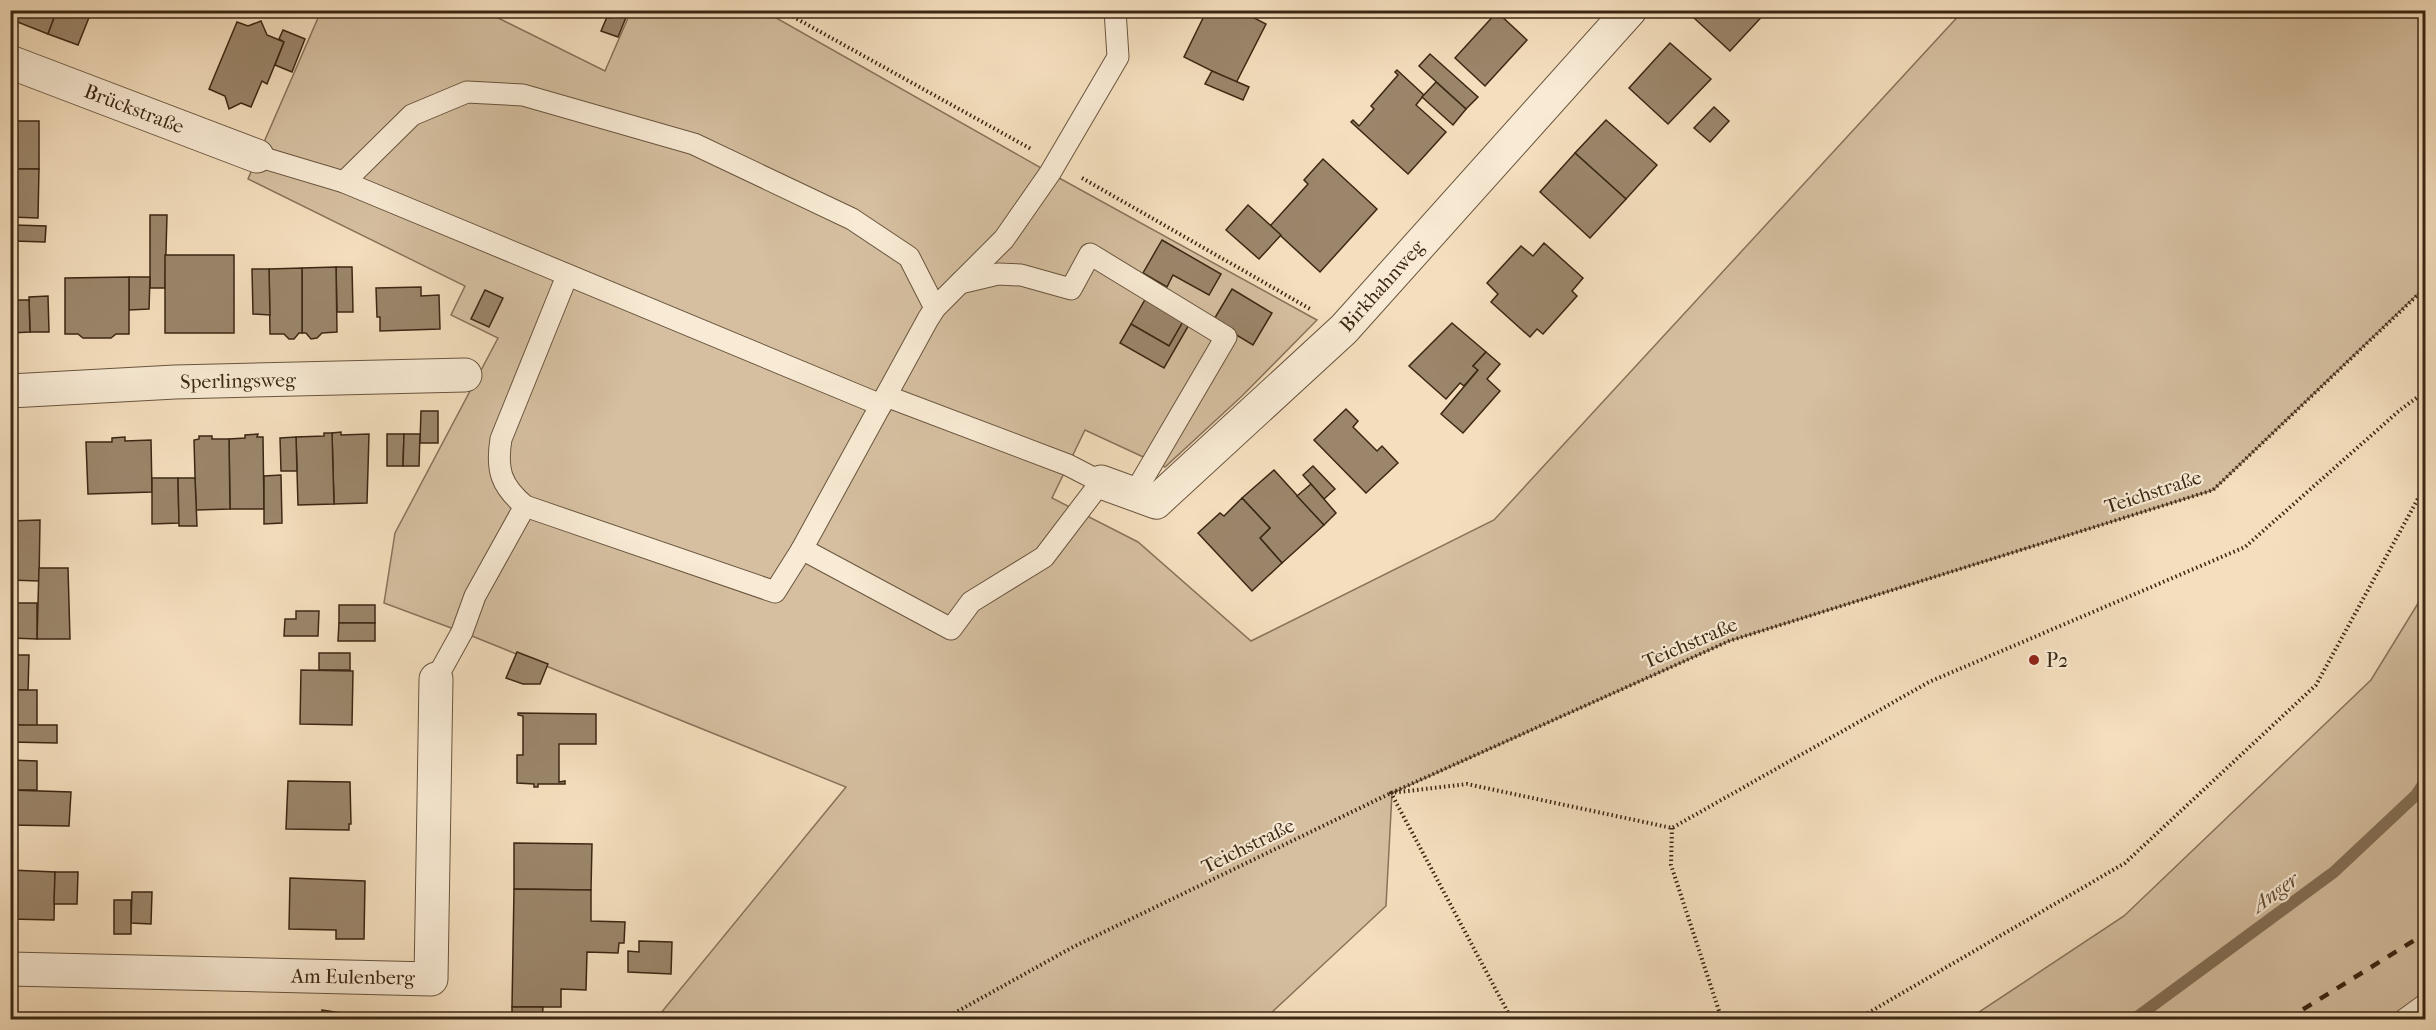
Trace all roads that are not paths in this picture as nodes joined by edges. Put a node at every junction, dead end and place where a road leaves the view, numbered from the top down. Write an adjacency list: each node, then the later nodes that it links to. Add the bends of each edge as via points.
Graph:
1 (1115, 10): 7 (lane, via 1118,57 1044,183 1004,239)
2 (1630, 10): 13 (street, Birkhahnweg, via 1344,329 1156,502)
3 (10, 62): 4 (street, Brückstraße)
4 (257, 156): 5 (lane)
5 (344, 182): 6 (lane); 8 (lane, via 412,115 467,92 523,95 694,144 852,219 909,257)
6 (567, 276): 11 (lane); 14 (lane, via 498,454 504,483)
7 (959, 284): 8 (lane); 13 (lane, via 998,274 1021,275 1071,289 1090,254 1226,337)
8 (935, 308): 11 (lane)
9 (465, 375): 10 (street, Sperlingsweg)
10 (10, 390)
11 (884, 400): 12 (lane, via 1068,465); 15 (lane)
12 (1101, 482): 13 (street, Birkhahnweg); 15 (lane, via 1044,557 971,602 951,629)
13 (1134, 494)
14 (525, 506): 15 (lane, via 776,592); 16 (lane, via 475,596 462,632)
15 (802, 549)
16 (436, 679): 17 (street, Am Eulenberg, via 430,979)
17 (10, 969)
18 (2426, 1004): 19 (lane)
19 (2404, 1020)

